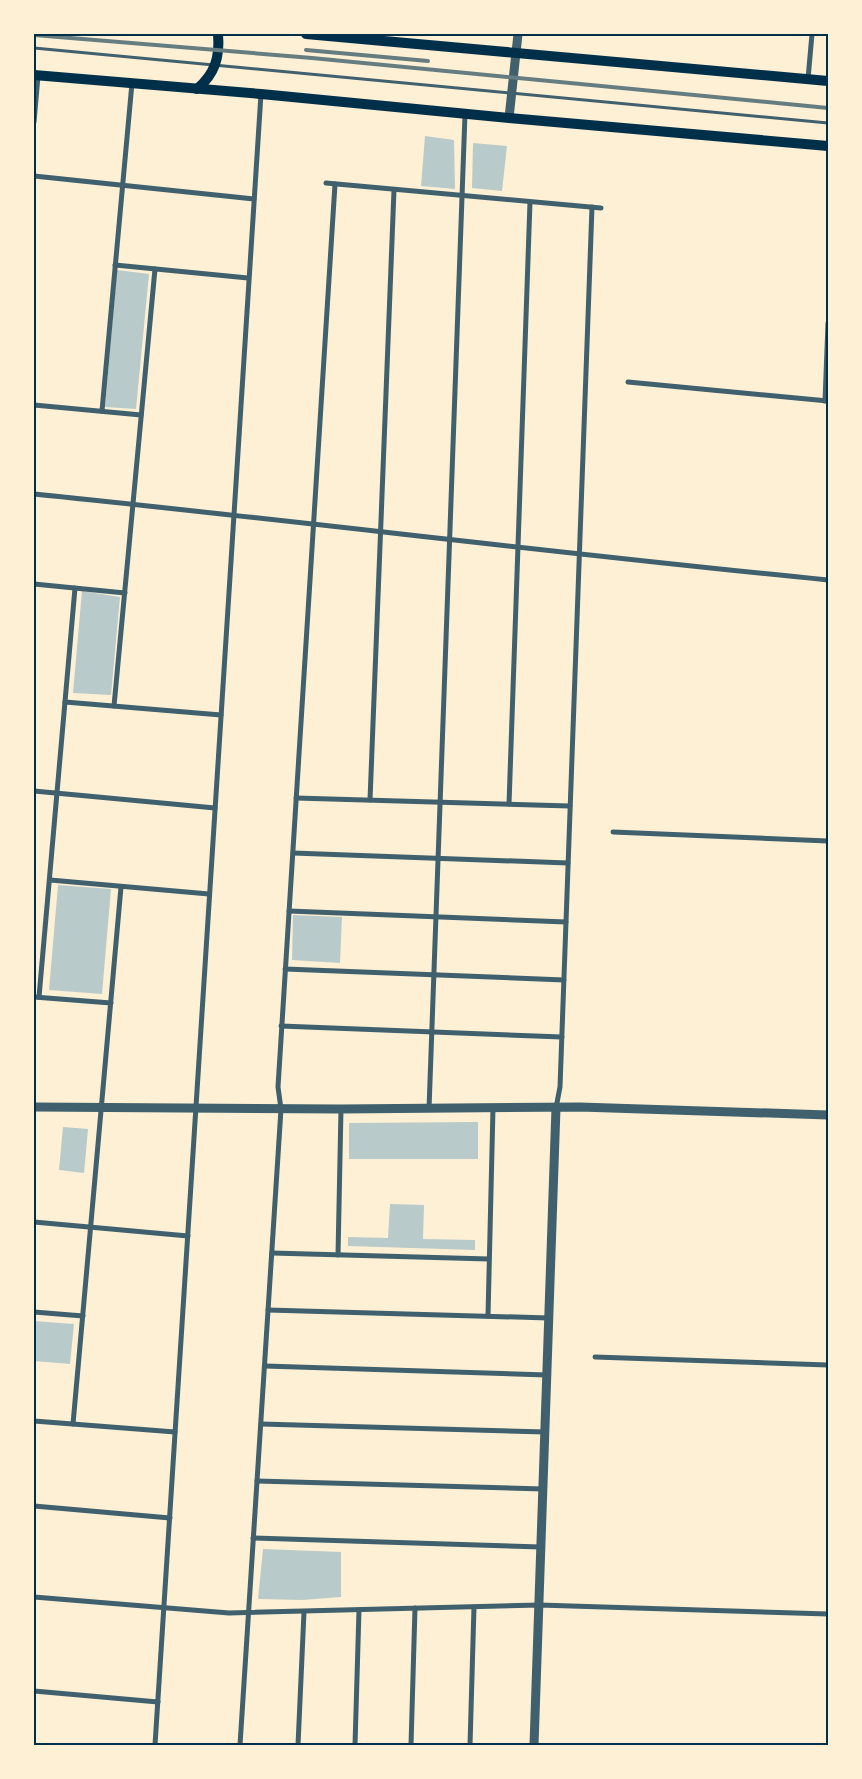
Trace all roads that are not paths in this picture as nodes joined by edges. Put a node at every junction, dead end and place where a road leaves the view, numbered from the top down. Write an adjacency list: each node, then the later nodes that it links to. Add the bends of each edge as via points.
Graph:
1 (218, 34): 7 (main road)
2 (306, 34): 6 (main road)
3 (518, 34): 6 (street)
4 (812, 34): 9 (street)
5 (34, 48): 7 (lane)
6 (516, 52): 9 (main road); 14 (street)
7 (216, 65): 12 (main road); 14 (lane)
8 (36, 75): 11 (main road); 17 (street)
9 (808, 79): 10 (main road)
10 (828, 81)
11 (132, 83): 12 (main road); 23 (street)
12 (197, 89): 13 (main road)
13 (261, 94): 15 (main road); 26 (street)
14 (512, 94): 16 (street); 18 (lane)
15 (465, 114): 16 (main road); 25 (street)
16 (510, 118): 19 (main road)
17 (34, 122)
18 (828, 123)
19 (828, 146)
20 (34, 176): 23 (street)
21 (326, 183): 22 (street)
22 (335, 184): 24 (street); 42 (street)
23 (122, 186): 26 (street); 30 (street)
24 (394, 190): 25 (street); 43 (street)
25 (461, 197): 27 (street); 44 (street)
26 (254, 199): 32 (street)
27 (530, 202): 28 (street); 45 (street)
28 (592, 207): 29 (street); 46 (street)
29 (601, 208)
30 (115, 265): 31 (street); 37 (street)
31 (155, 269): 32 (street); 38 (street)
32 (248, 278): 41 (street)
33 (828, 323): 35 (street)
34 (628, 382): 35 (street)
35 (827, 401)
36 (34, 405): 37 (street)
37 (102, 411): 38 (street)
38 (141, 415): 40 (street)
39 (34, 494): 40 (street)
40 (133, 504): 41 (street); 50 (street)
41 (234, 515): 42 (street); 53 (street)
42 (314, 524): 43 (street); 56 (street)
43 (380, 532): 44 (street); 57 (street)
44 (449, 540): 45 (street); 58 (street)
45 (519, 548): 46 (street); 59 (street)
46 (580, 555): 47 (street); 60 (street)
47 (828, 580)
48 (34, 584): 49 (street)
49 (75, 588): 50 (street); 51 (street)
50 (125, 593): 52 (street)
51 (65, 702): 52 (street); 55 (street)
52 (114, 706): 53 (street)
53 (221, 715): 61 (street)
54 (34, 791): 55 (street)
55 (57, 793): 61 (street); 67 (street)
56 (296, 798): 57 (street); 64 (street)
57 (370, 800): 58 (street)
58 (440, 802): 59 (street); 65 (street)
59 (509, 804): 60 (street)
60 (570, 806): 66 (street)
61 (215, 808): 69 (street)
62 (612, 832): 63 (street)
63 (828, 841)
64 (292, 853): 65 (street); 70 (street)
65 (438, 858): 66 (street); 71 (street)
66 (568, 863): 72 (street)
67 (50, 880): 68 (street); 76 (street)
68 (121, 886): 69 (street); 77 (street)
69 (209, 894): 85 (street)
70 (289, 911): 71 (street); 73 (street)
71 (436, 917): 72 (street); 74 (street)
72 (566, 922): 75 (street)
73 (285, 969): 74 (street); 78 (street)
74 (434, 975): 75 (street); 79 (street)
75 (564, 980): 80 (street)
76 (37, 997): 77 (street)
77 (111, 1003): 82 (street)
78 (282, 1026): 79 (street); 86 (street, via 278,1087)
79 (432, 1032): 80 (street); 88 (street)
80 (562, 1037): 84 (street)
81 (34, 1107): 82 (street)
82 (102, 1108): 85 (street); 91 (street)
83 (492, 1108): 84 (street); 88 (street); 95 (street)
84 (556, 1108): 89 (street); 100 (street)
85 (196, 1109): 86 (street); 92 (street)
86 (281, 1109): 87 (street); 93 (street)
87 (342, 1109): 88 (street); 94 (street)
88 (429, 1109)
89 (828, 1115)
90 (34, 1222): 91 (street)
91 (91, 1227): 92 (street); 98 (street)
92 (188, 1236): 108 (street)
93 (272, 1253): 94 (street); 96 (street)
94 (338, 1255): 95 (street)
95 (489, 1259): 99 (street)
96 (268, 1310): 99 (street); 103 (street)
97 (34, 1312): 98 (street)
98 (83, 1316): 106 (street)
99 (488, 1316): 100 (street)
100 (549, 1318): 104 (street)
101 (595, 1357): 102 (street)
102 (828, 1365)
103 (265, 1366): 104 (street); 107 (street)
104 (547, 1375): 109 (street)
105 (34, 1421): 106 (street)
106 (73, 1424): 108 (street)
107 (261, 1424): 109 (street); 110 (street)
108 (175, 1432): 113 (street)
109 (545, 1432): 111 (street)
110 (257, 1481): 111 (street); 114 (street)
111 (543, 1489): 115 (street)
112 (34, 1506): 113 (street)
113 (170, 1518): 120 (street)
114 (253, 1538): 115 (street); 123 (street)
115 (541, 1547): 117 (street)
116 (34, 1597): 120 (street)
117 (539, 1605): 118 (street); 124 (street); 133 (street)
118 (474, 1607): 119 (street); 132 (street)
119 (415, 1608): 121 (street); 131 (street)
120 (164, 1609): 123 (street); 126 (street)
121 (360, 1610): 122 (street); 130 (street)
122 (304, 1612): 123 (street); 129 (street)
123 (248, 1613): 128 (street)
124 (828, 1614)
125 (34, 1691): 126 (street)
126 (158, 1702): 127 (street)
127 (155, 1745)
128 (240, 1745)
129 (298, 1745)
130 (355, 1745)
131 (411, 1745)
132 (470, 1745)
133 (534, 1745)

